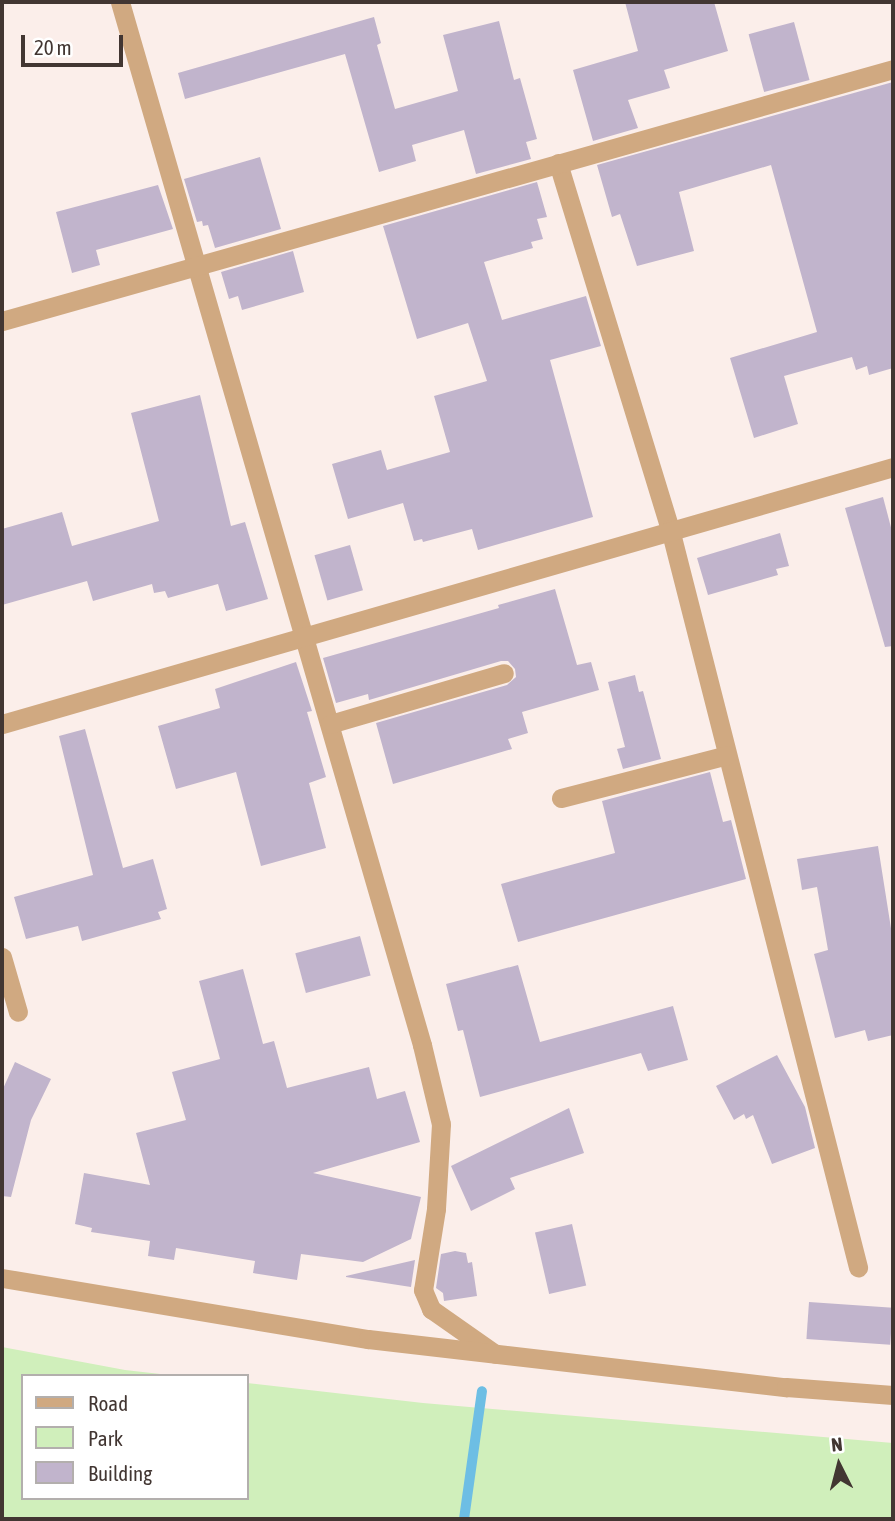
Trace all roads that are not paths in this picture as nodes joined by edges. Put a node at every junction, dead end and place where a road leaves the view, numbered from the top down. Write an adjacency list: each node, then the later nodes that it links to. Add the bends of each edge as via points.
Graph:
1 (120, 2): 4 (street)
2 (893, 69): 3 (street)
3 (558, 163): 4 (street); 7 (street)
4 (194, 265): 5 (street); 8 (street)
5 (2, 321)
6 (893, 467): 7 (street)
7 (670, 529): 8 (street); 12 (street)
8 (304, 635): 10 (street); 11 (street)
9 (504, 673): 11 (street)
10 (2, 723)
11 (330, 724): 18 (street, via 441,1124 436,1209 423,1290 431,1309)
12 (727, 755): 13 (street); 16 (street)
13 (561, 798)
14 (2, 957): 15 (street)
15 (18, 1013)
16 (858, 1267)
17 (2, 1278): 18 (street, via 368,1339)
18 (495, 1354): 19 (street)
19 (893, 1395)

